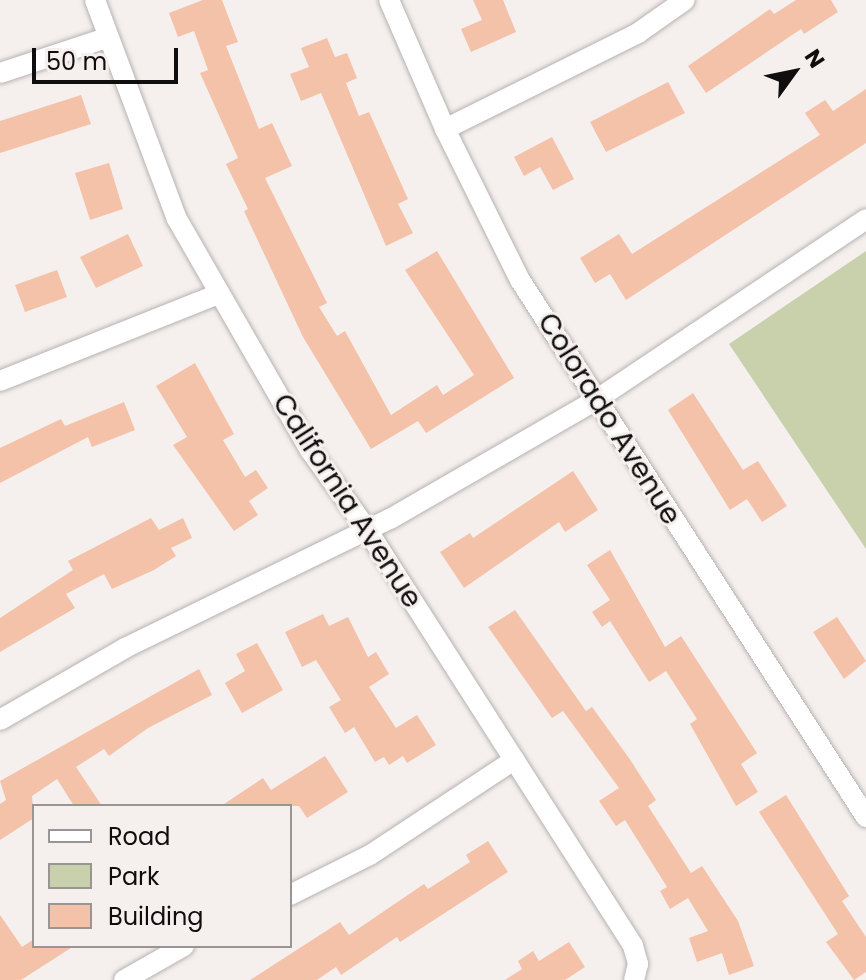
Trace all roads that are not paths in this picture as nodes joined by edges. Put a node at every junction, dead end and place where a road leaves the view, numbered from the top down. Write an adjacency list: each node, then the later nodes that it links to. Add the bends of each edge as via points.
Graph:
1 (95, 0): 4 (street, California Avenue)
2 (389, 0): 6 (street, Colorado Avenue)
3 (685, 0): 6 (street, via 638,33)
4 (106, 38): 5 (street); 8 (street, California Avenue, via 177,219)
5 (0, 73)
6 (445, 129): 10 (street, Colorado Avenue, via 520,280)
7 (866, 219): 10 (street)
8 (219, 294): 9 (street); 11 (street, California Avenue, via 310,450)
9 (0, 381)
10 (596, 400): 11 (street); 14 (street, Colorado Avenue)
11 (366, 528): 12 (street, via 125,648); 13 (street, California Avenue)
12 (0, 720)
13 (514, 760): 15 (street, via 370,855); 18 (street, California Avenue, via 633,946 638,964)
14 (866, 817)
15 (292, 894)
16 (180, 948): 17 (street)
17 (124, 980)
18 (634, 980)

